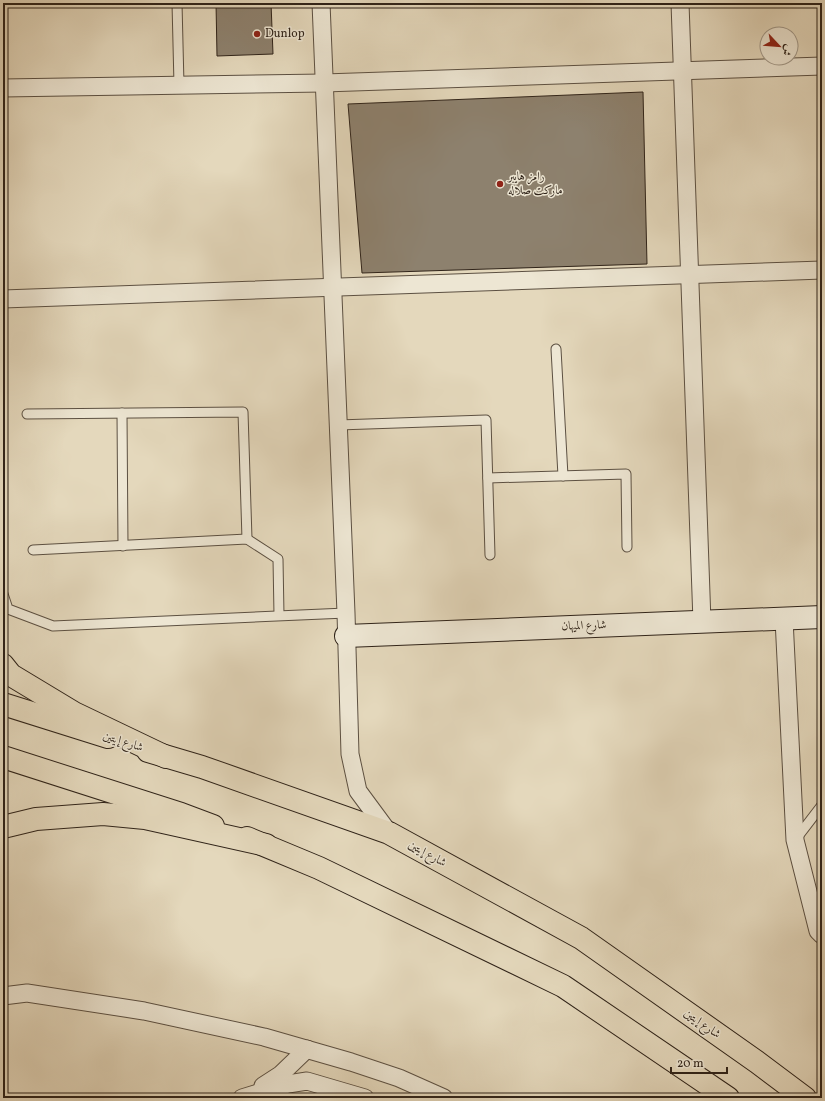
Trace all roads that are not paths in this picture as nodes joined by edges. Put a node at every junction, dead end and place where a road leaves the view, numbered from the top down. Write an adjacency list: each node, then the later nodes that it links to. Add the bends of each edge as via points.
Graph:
1 (177, 3): 7 (lane)
2 (321, 3): 6 (street)
3 (680, 3): 5 (street)
4 (822, 66): 5 (street)
5 (683, 71): 6 (street); 10 (street)
6 (324, 83): 7 (street); 11 (street)
7 (179, 85): 8 (street)
8 (3, 88)
9 (822, 270): 10 (street)
10 (690, 275): 11 (street); 29 (street)
11 (332, 287): 12 (street); 16 (street)
12 (3, 298)
13 (556, 349): 17 (lane)
14 (122, 413): 15 (lane); 19 (lane, via 243,412); 20 (lane)
15 (27, 414)
16 (338, 425): 18 (lane, via 486,420); 25 (street)
17 (563, 476): 18 (lane); 21 (lane, via 626,474)
18 (488, 478): 23 (lane)
19 (246, 539): 20 (lane); 26 (lane, via 278,559)
20 (123, 546): 22 (lane)
21 (627, 547)
22 (33, 550)
23 (490, 555)
24 (3, 594): 26 (lane, via 8,608 53,626)
25 (346, 612): 26 (lane); 30 (street)
26 (279, 615)
27 (822, 617): 28 (street, شارع الميهان)
28 (784, 619): 29 (street, شارع الميهان); 38 (street)
29 (702, 622): 30 (street, شارع الميهان)
30 (346, 636): 37 (street, via 350,754 358,791)
31 (3, 664): 34 (main road, via 11,675 74,713)
32 (3, 704): 34 (main road, شارع إيتين)
33 (3, 757): 39 (main road, via 181,814)
34 (166, 757): 37 (main road, شارع إيتين, via 202,767)
35 (822, 805): 38 (lane)
36 (3, 827): 39 (main road, via 36,819 103,814 145,818)
37 (389, 833): 47 (main road, شارع إيتين, via 581,938)
38 (795, 840): 40 (street, via 818,931)
39 (266, 845): 46 (main road, via 563,986)
40 (822, 935)
41 (3, 996): 42 (street, via 26,993 144,1011 264,1036)
42 (306, 1049): 43 (street, via 280,1075); 45 (street, via 399,1078)
43 (245, 1097): 44 (street, via 307,1081)
44 (365, 1098)
45 (444, 1098)
46 (728, 1098)
47 (805, 1098)

